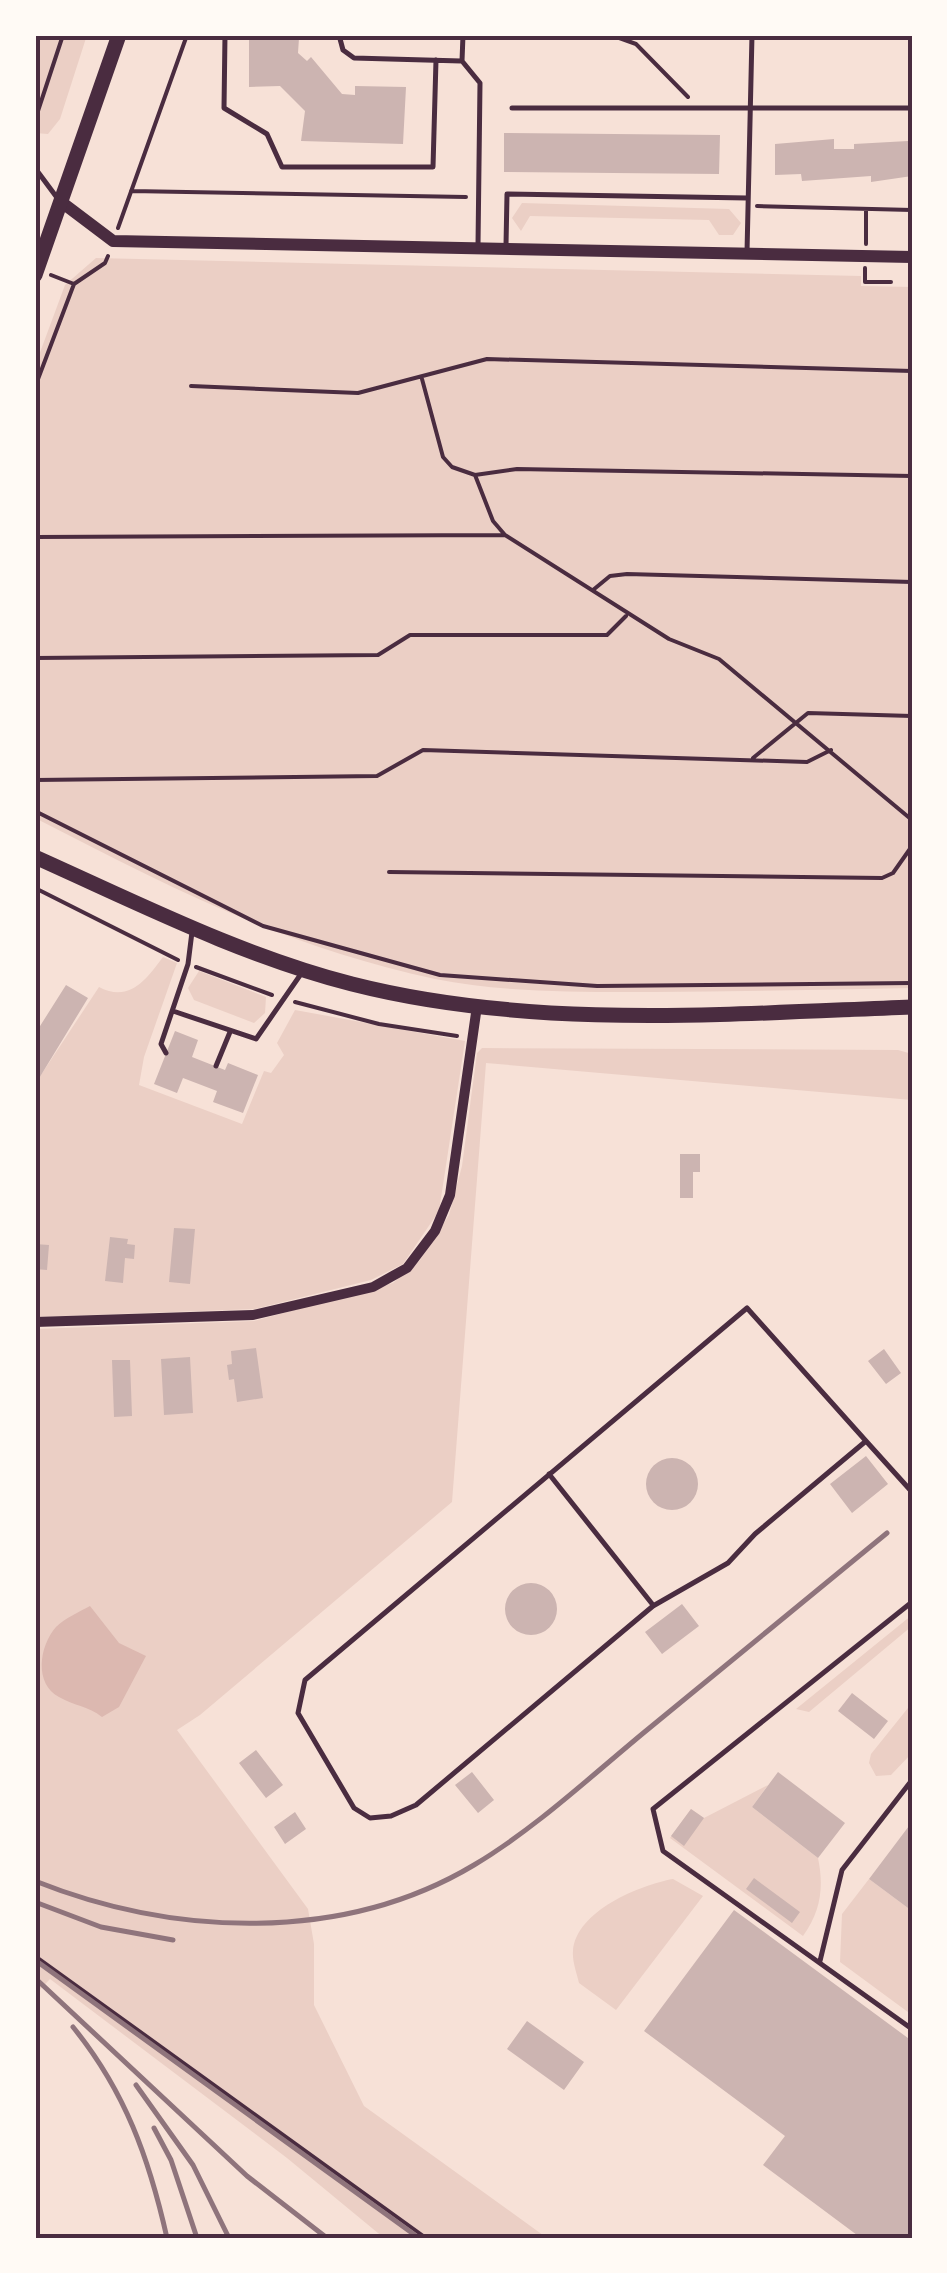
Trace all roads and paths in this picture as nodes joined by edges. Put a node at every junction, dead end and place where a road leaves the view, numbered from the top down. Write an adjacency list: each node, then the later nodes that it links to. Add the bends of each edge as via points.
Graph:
1 (63, 35): 15 (path)
2 (119, 35): 19 (main road)
3 (187, 35): 17 (path)
4 (225, 35): 9 (lane, via 224,108 267,134 282,167 434,166)
5 (339, 35): 9 (lane, via 342,50 354,58)
6 (463, 35): 10 (lane)
7 (612, 35): 12 (path, via 636,44)
8 (752, 35): 13 (lane)
9 (436, 60): 10 (lane)
10 (462, 61): 18 (lane, via 480,83)
11 (512, 108): 12 (lane)
12 (699, 108): 13 (lane)
13 (748, 108): 14 (lane); 20 (lane)
14 (912, 108)
15 (35, 120)
16 (35, 168): 19 (lane)
17 (131, 190): 18 (path); 22 (path)
18 (479, 197): 23 (lane)
19 (60, 202): 22 (street); 27 (main road)
20 (747, 202): 21 (path); 24 (lane, via 507,194); 25 (lane)
21 (912, 210)
22 (114, 240): 23 (street); 28 (path, via 105,263)
23 (478, 248): 24 (street)
24 (506, 249): 25 (street)
25 (747, 254): 26 (street)
26 (912, 257)
27 (36, 273): 28 (path)
28 (74, 284): 31 (path)
29 (912, 371): 30 (path, via 486,359)
30 (421, 378): 32 (path, via 344,394); 33 (path, via 443,457)
31 (35, 386)
32 (191, 386)
33 (475, 475): 34 (path, via 517,469); 35 (path)
34 (912, 476)
35 (505, 535): 36 (path); 38 (path)
36 (35, 537)
37 (912, 582): 38 (path, via 627,574 610,576)
38 (593, 590): 39 (path)
39 (627, 614): 40 (path, via 607,635 410,635 378,655); 42 (path, via 719,659)
40 (35, 658)
41 (912, 716): 42 (path, via 808,714)
42 (797, 722): 43 (path); 44 (path)
43 (832, 750): 44 (path, via 807,762); 47 (path)
44 (754, 758): 45 (path, via 424,750 377,776)
45 (35, 780)
46 (35, 811): 57 (path, via 263,926 440,975 597,986)
47 (912, 820)
48 (912, 846): 51 (path, via 894,873 882,878)
49 (35, 849): 52 (main road)
50 (35, 858): 52 (main road)
51 (389, 872)
52 (86, 880): 54 (main road)
53 (35, 888): 55 (path)
54 (192, 932): 55 (lane); 56 (main road)
55 (188, 964): 58 (path); 61 (lane)
56 (304, 970): 58 (lane); 59 (main road)
57 (912, 983)
58 (285, 999): 62 (lane, via 258,1038); 63 (path, via 379,1024)
59 (477, 1006): 60 (main road, via 704,1015); 63 (street)
60 (912, 1007)
61 (173, 1011): 62 (lane); 64 (lane, via 160,1044)
62 (230, 1032): 65 (lane)
63 (473, 1038): 66 (street, via 450,1195 435,1231 407,1268 373,1287 253,1315)
64 (166, 1054)
65 (216, 1066)
66 (35, 1322)
67 (866, 1441): 68 (lane, via 747,1308); 69 (lane); 71 (lane, via 728,1563)
68 (549, 1474): 71 (lane); 71 (lane, via 305,1680 298,1713 354,1808 370,1818 416,1805)
69 (912, 1492)
70 (912, 1602): 74 (lane, via 653,1809 663,1850)
71 (653, 1606)
72 (912, 1780): 74 (lane, via 842,1870)
73 (35, 1956): 76 (path)
74 (820, 1961): 75 (lane)
75 (912, 2029)
76 (426, 2238)

